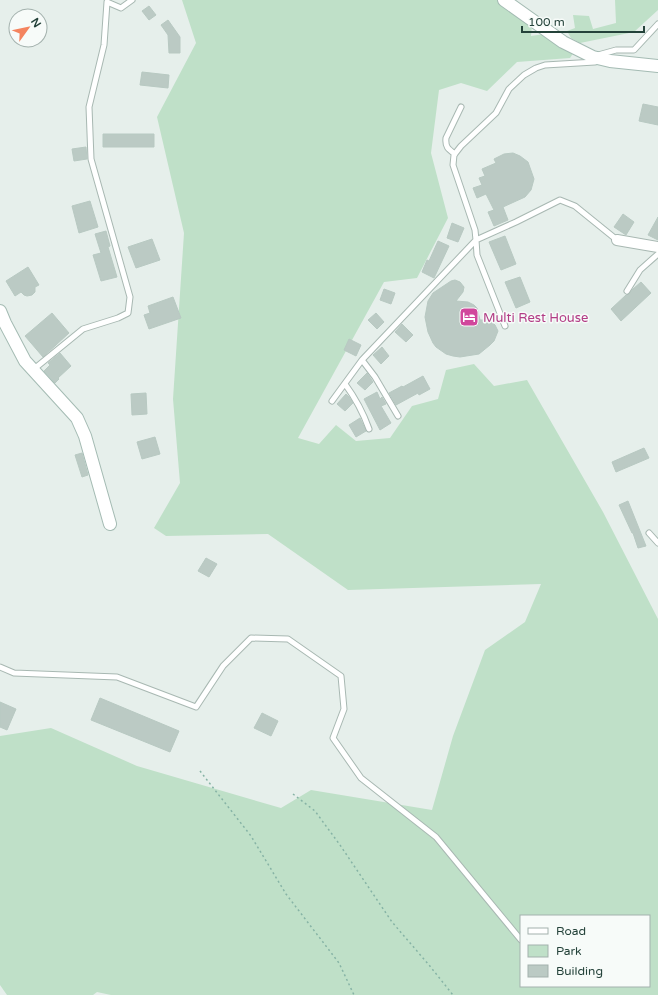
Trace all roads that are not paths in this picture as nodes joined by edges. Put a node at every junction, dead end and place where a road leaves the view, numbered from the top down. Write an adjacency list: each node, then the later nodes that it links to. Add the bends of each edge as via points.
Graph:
1 (132, 0): 3 (lane, via 121,8)
2 (504, 0): 5 (street, via 563,42)
3 (106, 1): 18 (lane, via 104,45 89,107 91,159 130,297 128,313 83,329)
4 (658, 24): 5 (lane, via 634,50 616,50)
5 (593, 57): 6 (street)
6 (610, 61): 7 (street); 9 (lane, via 545,65 524,74 509,90 496,113)
7 (658, 66)
8 (461, 107): 9 (lane, via 446,138 449,150)
9 (455, 154): 10 (lane, via 453,165)
10 (476, 240): 11 (lane, via 560,200 575,206); 16 (lane, via 477,255); 17 (lane)
11 (617, 240): 12 (street)
12 (658, 247)
13 (658, 254): 14 (lane, via 640,270)
14 (628, 291)
15 (0, 311): 18 (street, via 25,361)
16 (505, 326)
17 (362, 360): 19 (lane); 21 (lane)
18 (33, 370): 23 (street, via 77,418 85,436)
19 (345, 384): 20 (lane); 22 (lane, via 354,396)
20 (332, 401)
21 (398, 416)
22 (369, 429)
23 (110, 524)
24 (649, 533): 25 (lane)
25 (658, 543)
26 (0, 667): 27 (lane, via 14,673 117,677 196,707 223,666 252,638 288,639 341,676 344,709 333,738 361,778 436,837)
27 (520, 939)

